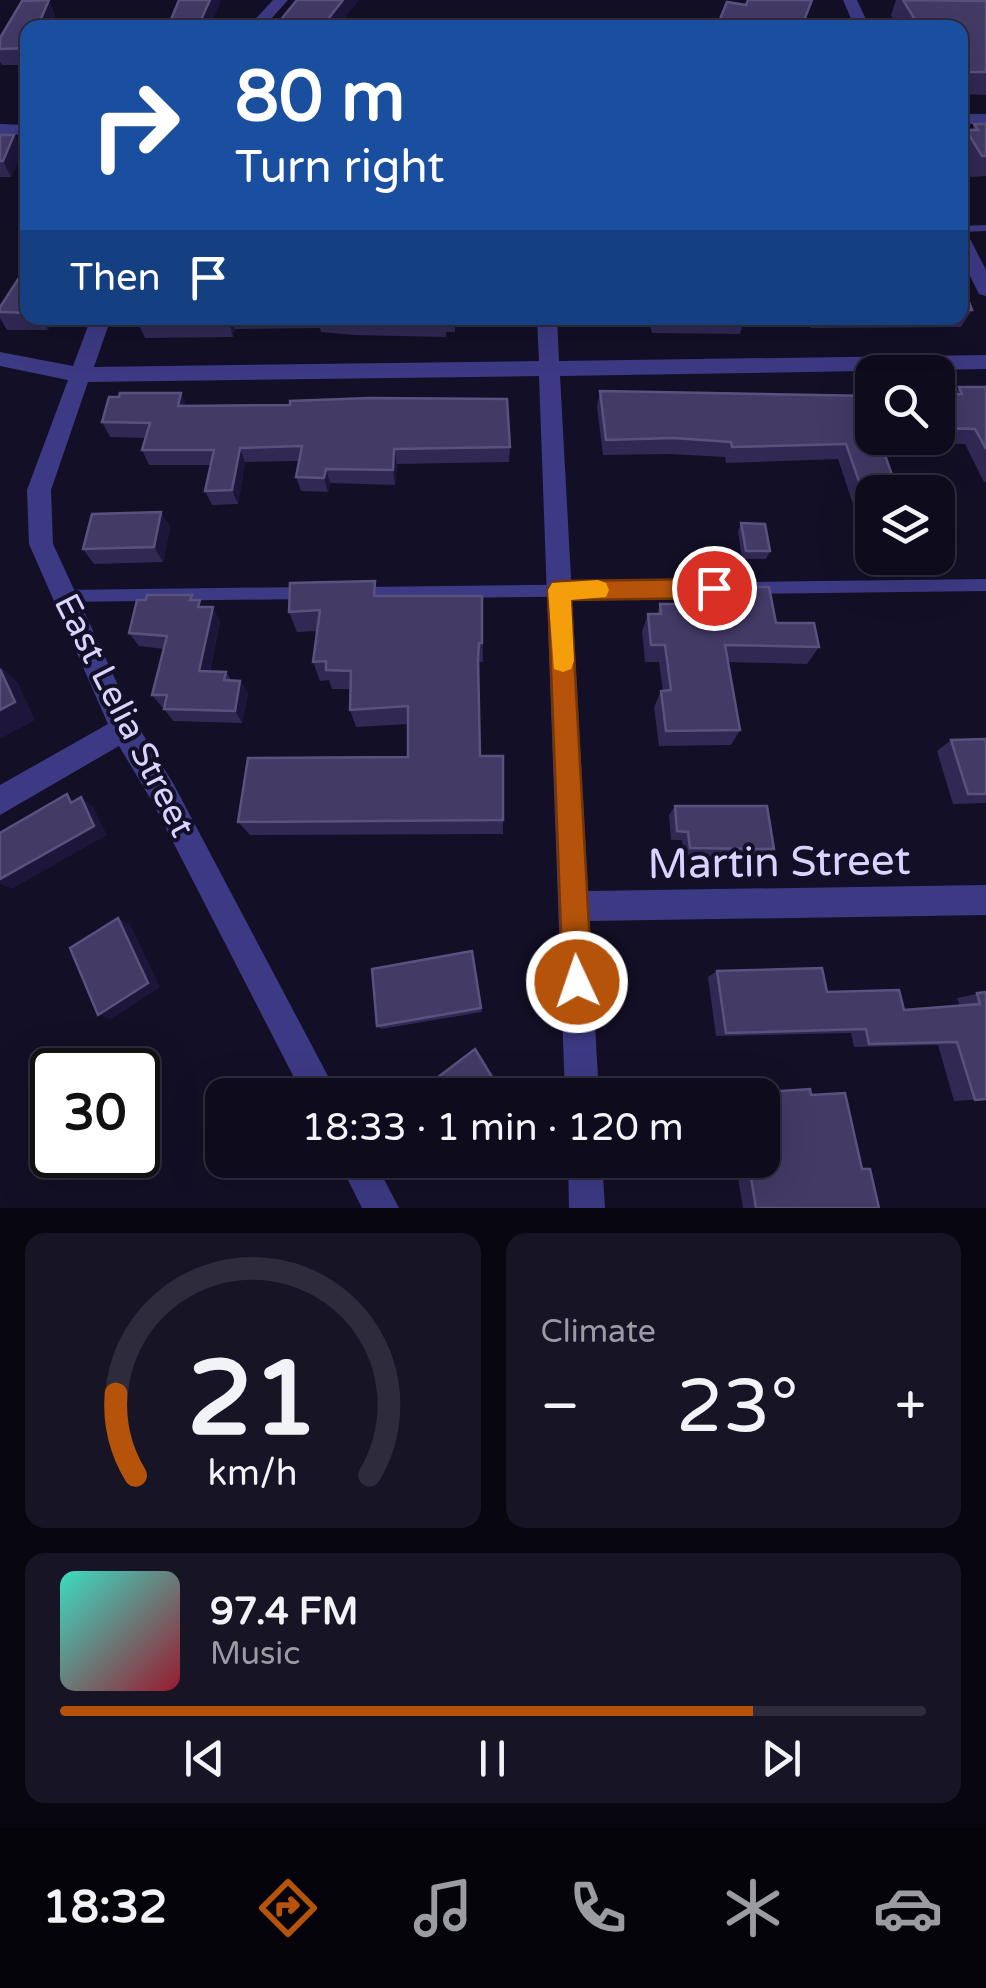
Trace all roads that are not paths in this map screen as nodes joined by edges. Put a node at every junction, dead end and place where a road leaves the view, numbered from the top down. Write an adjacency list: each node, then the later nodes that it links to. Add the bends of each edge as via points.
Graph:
1 (281, 0): 4 (street)
2 (963, 0): 3 (street)
3 (986, 4)
4 (262, 20)
5 (968, 253): 6 (street)
6 (986, 289)
7 (98, 325): 12 (street, East Lelia Street)
8 (547, 325): 11 (street)
9 (0, 359): 12 (street)
10 (986, 362): 11 (street)
11 (550, 368): 12 (street); 16 (street)
12 (81, 375): 19 (street, East Lelia Street, via 39,490 41,544)
13 (986, 585): 15 (lane)
14 (714, 588): 16 (lane)
15 (734, 588)
16 (560, 590): 18 (lane); 23 (street)
17 (322, 593): 19 (lane)
18 (342, 593)
19 (64, 596): 20 (street, East Lelia Street)
20 (124, 729): 21 (street); 24 (street, East Lelia Street)
21 (0, 801)
22 (986, 900): 23 (street, Martin Street)
23 (574, 906): 25 (street)
24 (312, 1078)
25 (581, 1078)
26 (364, 1178): 28 (street)
27 (586, 1178): 29 (street)
28 (380, 1208)
29 (588, 1208)

